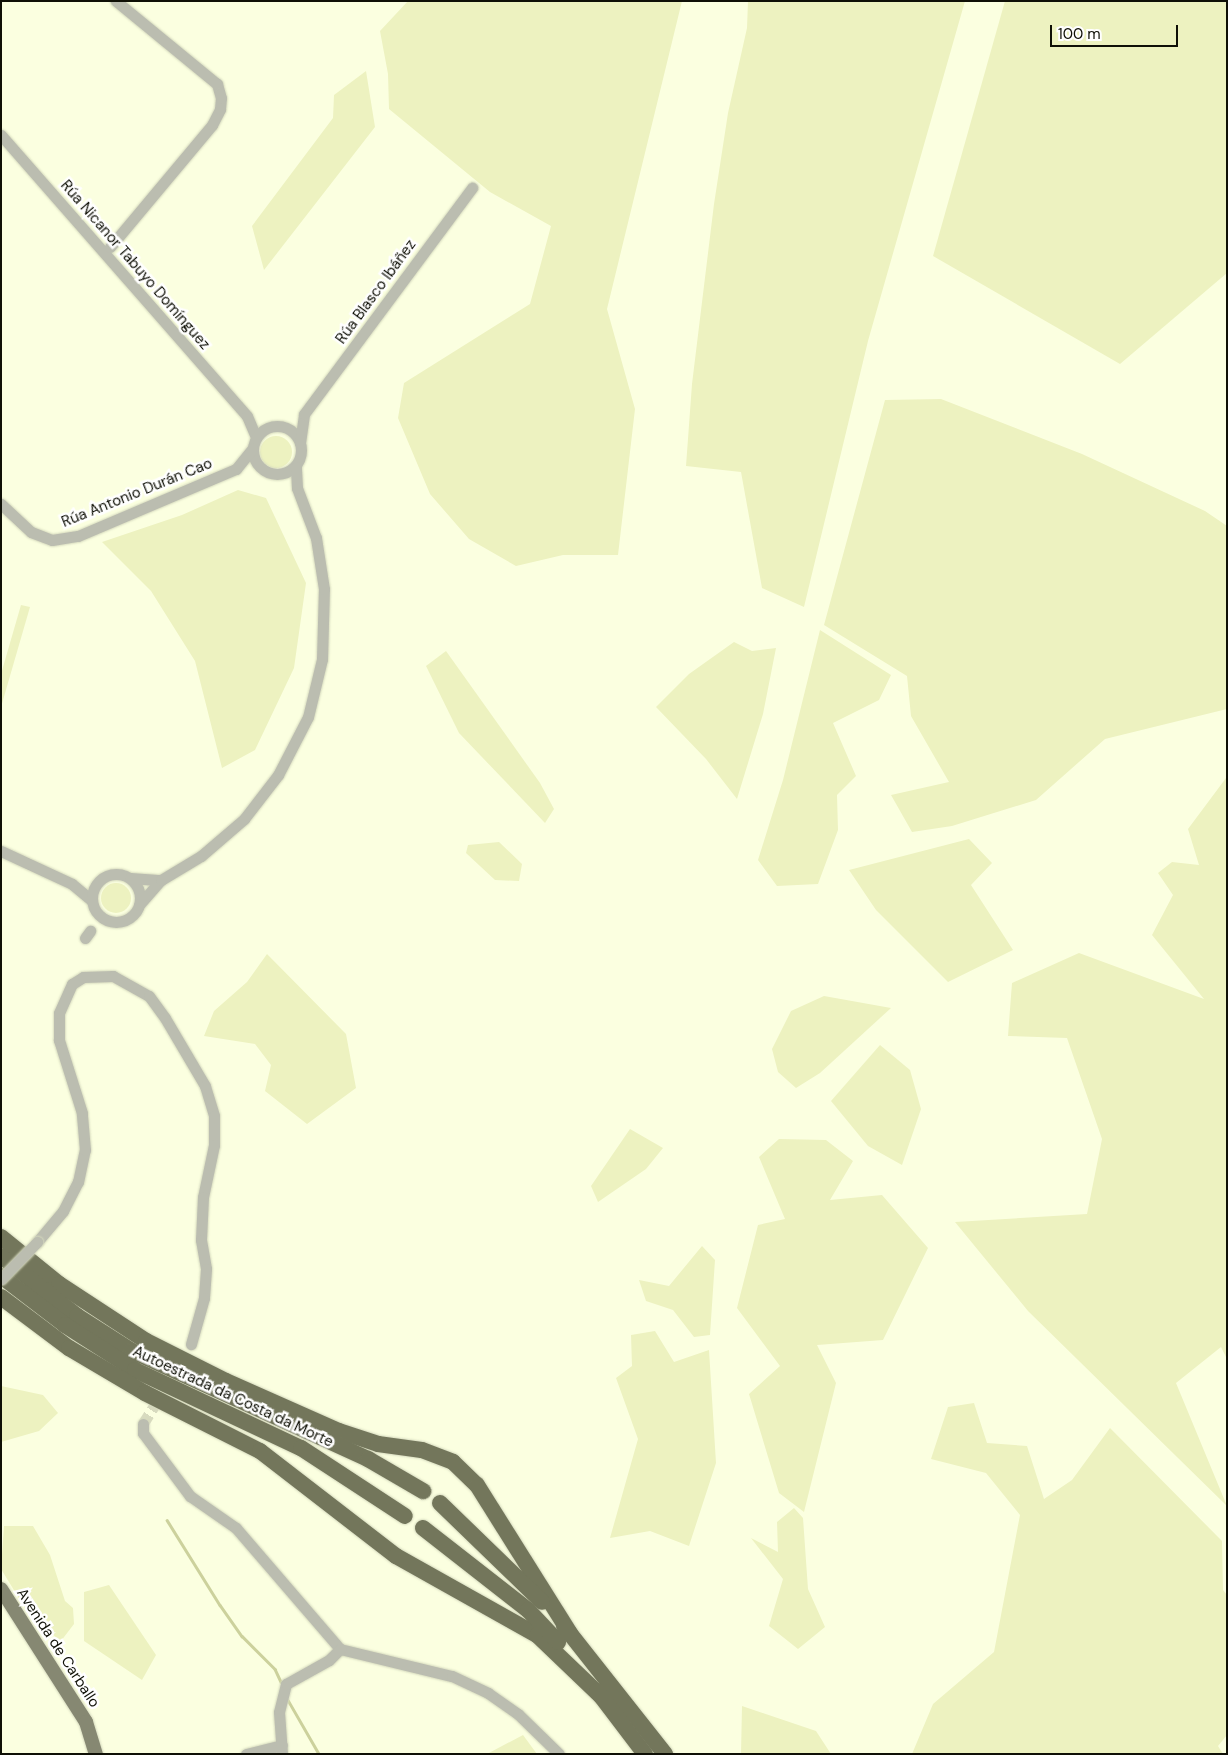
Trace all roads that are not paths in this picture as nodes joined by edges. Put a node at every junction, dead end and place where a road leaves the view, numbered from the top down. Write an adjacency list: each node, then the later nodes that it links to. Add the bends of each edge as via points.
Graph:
1 (116, 1): 4 (street, via 216,84 221,98 220,110 212,125)
2 (1, 134): 6 (street, Rúa Nicanor Tabuyo Domínguez)
3 (472, 188): 5 (street, Rúa Blasco Ibáñez)
4 (110, 247)
5 (304, 414): 7 (street, Rúa Blasco Ibáñez); 9 (street, Rúa Blasco Ibáñez)
6 (246, 416): 7 (street, Rúa Nicanor Tabuyo Domínguez); 8 (street, Rúa Nicanor Tabuyo Domínguez)
7 (272, 427): 8 (street); 9 (street, via 291,430)
8 (256, 437): 10 (street)
9 (300, 443): 11 (street, via 301,455)
10 (252, 449): 12 (street, Rúa Antonio Durán Cao); 13 (street)
11 (296, 466): 14 (street); 15 (street)
12 (236, 469): 13 (street, Rúa Antonio Durán Cao); 16 (street, Rúa Antonio Durán Cao, via 65,539 52,540 31,532)
13 (261, 469): 14 (street)
14 (278, 475): 15 (street)
15 (297, 488): 19 (street, via 316,538 324,589 322,659 308,717 278,775 244,819 201,856)
16 (1, 504)
17 (1, 850): 20 (street)
18 (130, 878): 19 (street); 21 (street, via 114,874); 23 (street, via 139,890)
19 (161, 880): 23 (street)
20 (72, 884): 21 (street); 22 (street)
21 (94, 886): 22 (street)
22 (92, 900): 23 (street, via 99,916 115,923 133,916)
23 (139, 905)
24 (1, 1237): 35 (highway, via 59,1284 146,1341 339,1431 378,1444 422,1450 453,1462 481,1490)
25 (1, 1256): 30 (highway, Autoestrada da Costa da Morte, via 77,1316 132,1351 368,1459)
26 (1, 1278): 28 (street, bridge, via 63,1211 74,1189 84,1150 82,1113 59,1040 59,1013 72,984 90,976 113,976 148,996 165,1018 205,1086 214,1116 214,1145 203,1206 204,1298); 32 (highway, Autoestrada da Costa da Morte, via 65,1325 135,1370 301,1448)
27 (1, 1297): 37 (highway, via 69,1348 145,1393 260,1451 396,1556 536,1635)
28 (191, 1344)
29 (143, 1424): 36 (street, via 143,1433 190,1496 236,1528)
30 (422, 1491)
31 (440, 1503): 35 (highway)
32 (405, 1516)
33 (423, 1528): 37 (highway, via 528,1610)
34 (1, 1589): 39 (main road, Avenida de Carballo, via 86,1722)
35 (570, 1633): 43 (highway)
36 (340, 1648): 38 (street, via 328,1660 286,1684 279,1712); 41 (street, via 452,1676 488,1693 518,1714)
37 (603, 1698): 42 (highway)
38 (282, 1749): 40 (street)
39 (96, 1754)
40 (246, 1754)
41 (559, 1754)
42 (645, 1754)
43 (665, 1754)

